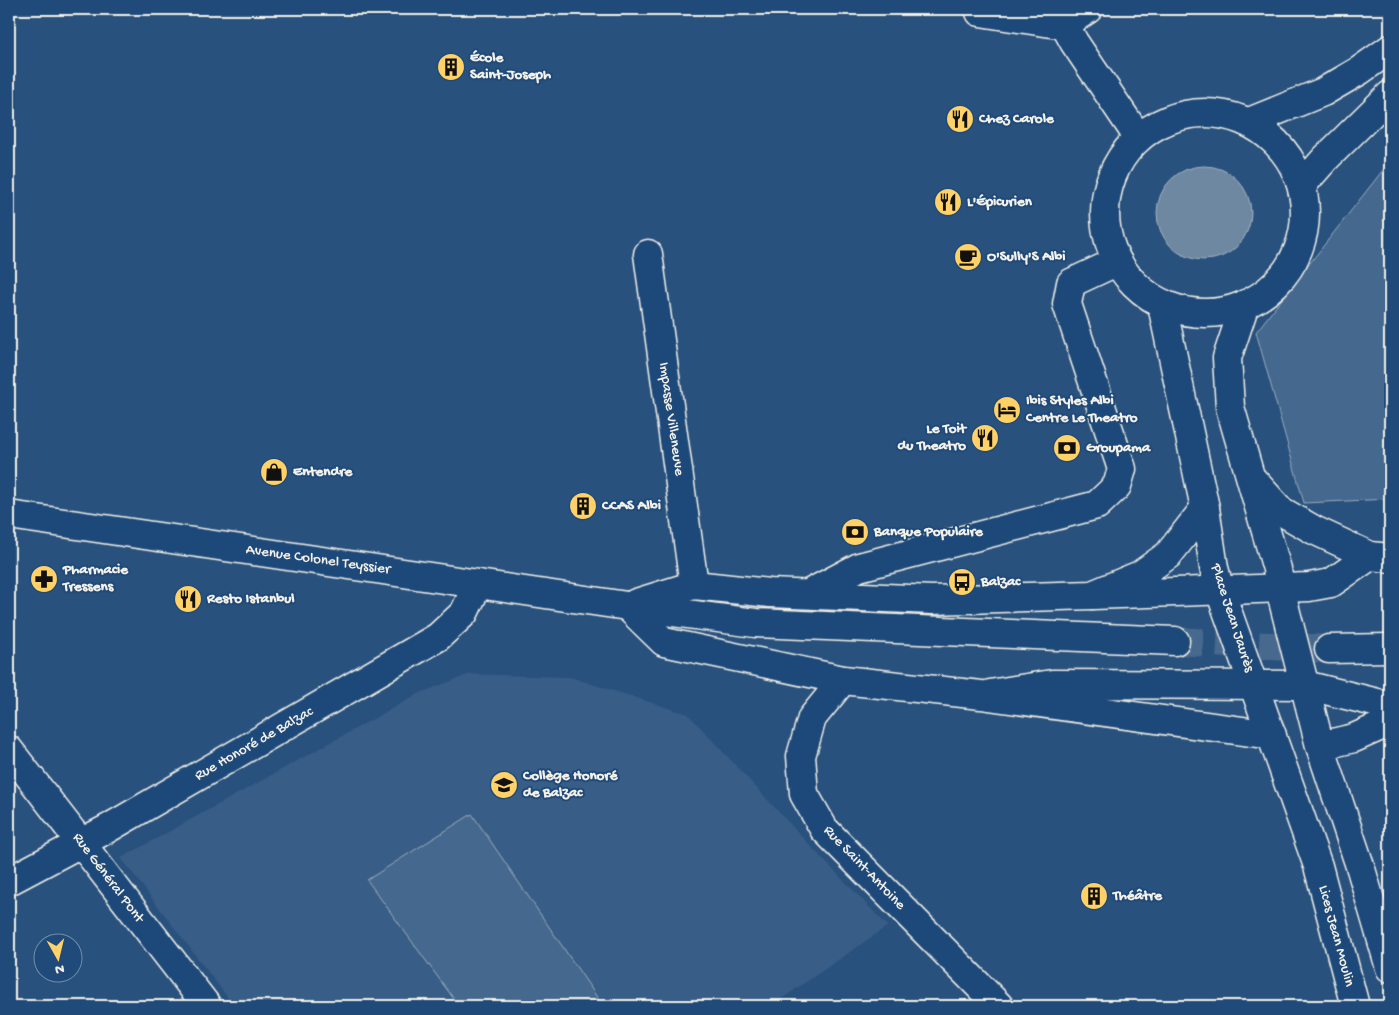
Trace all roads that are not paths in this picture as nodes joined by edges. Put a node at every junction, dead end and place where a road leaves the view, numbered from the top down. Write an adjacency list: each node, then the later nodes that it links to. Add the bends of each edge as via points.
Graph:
1 (979, 9): 3 (main road, via 980,12)
2 (1088, 9): 3 (main road)
3 (1060, 17): 7 (main road)
4 (1390, 49): 6 (main road, via 1323,92)
5 (1390, 95): 8 (main road)
6 (1250, 122): 7 (main road, via 1200,112 1167,120); 8 (main road, via 1265,131 1288,155)
7 (1138, 137): 10 (main road, via 1117,164 1105,196 1105,230)
8 (1302, 185): 11 (main road, via 1306,213 1302,242 1290,268 1271,290)
9 (648, 254): 18 (main road, Impasse Villeneuve)
10 (1116, 262): 12 (main road, via 1137,288); 21 (main road, via 1071,283 1068,304 1122,469 1117,486 1097,505 859,567)
11 (1245, 304): 12 (main road, via 1220,313 1192,313); 13 (main road, via 1227,358 1230,407)
12 (1162, 305): 14 (main road, Place Jean Jaurès)
13 (1249, 475): 16 (main road, via 1281,512 1314,530); 19 (main road)
14 (1205, 508): 20 (main road, Place Jean Jaurès); 22 (main road, via 1168,555 1140,575)
15 (9, 515): 17 (main road, Avenue Colonel Teyssier)
16 (1380, 557): 19 (main road, via 1331,583)
17 (478, 584): 23 (main road, Avenue Colonel Teyssier); 36 (main road, Rue Honoré de Balzac, via 464,613 438,637)
18 (694, 585): 21 (main road); 23 (main road)
19 (1280, 588): 20 (main road); 28 (main road)
20 (1220, 591): 22 (main road); 29 (main road, Place Jean Jaurès)
21 (808, 594): 22 (main road, via 932,600)
22 (1092, 595)
23 (627, 606): 24 (main road, Avenue Colonel Teyssier, via 755,623); 27 (main road, via 664,642)
24 (1175, 641)
25 (1390, 648): 26 (main road)
26 (1330, 649)
27 (843, 680): 30 (main road); 41 (main road, Rue Saint-Antoine, via 812,718 801,756 804,794 824,829)
28 (1305, 685): 29 (main road); 31 (main road); 34 (main road)
29 (1254, 686): 30 (main road, via 1052,684); 33 (main road, Place Jean Jaurès)
30 (982, 695): 33 (main road)
31 (1390, 706)
32 (1390, 722): 34 (main road, via 1354,738)
33 (1272, 735): 37 (main road, Place Jean Jaurès)
34 (1320, 746): 39 (main road)
35 (9, 750): 36 (main road, Rue Général Pont)
36 (82, 843): 38 (main road, Rue Honoré de Balzac); 40 (main road, Rue Général Pont)
37 (1318, 866): 42 (main road, Lices Jean Moulin)
38 (9, 881)
39 (1390, 968)
40 (207, 1006)
41 (999, 1006)
42 (1355, 1006)

